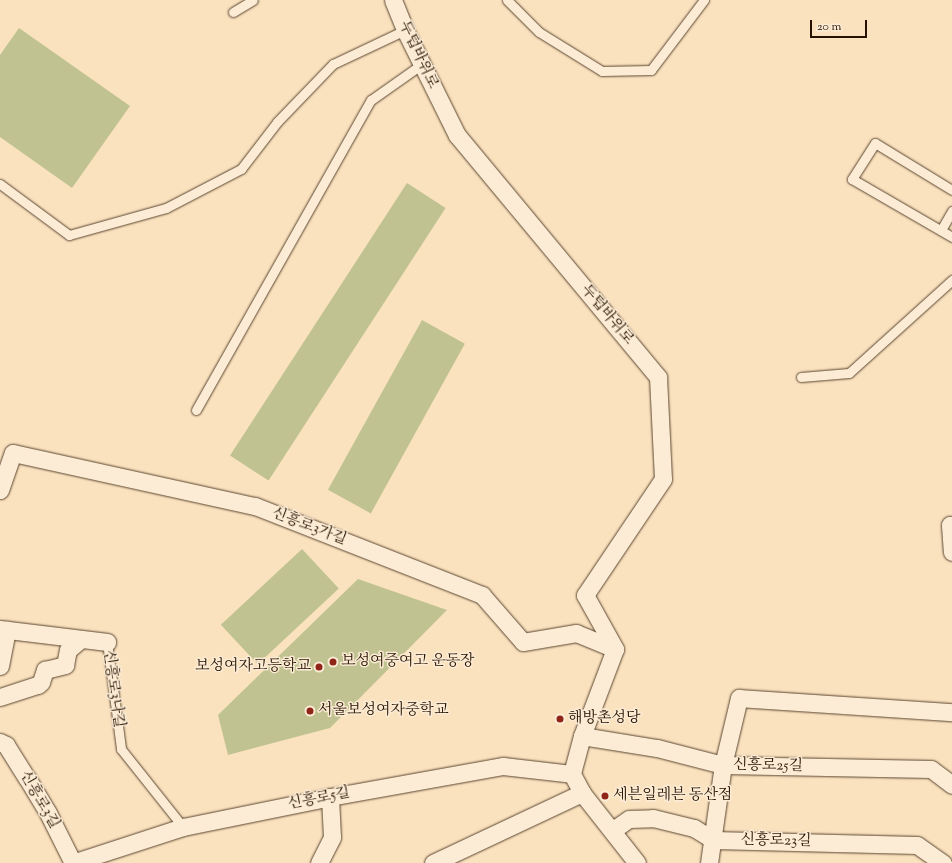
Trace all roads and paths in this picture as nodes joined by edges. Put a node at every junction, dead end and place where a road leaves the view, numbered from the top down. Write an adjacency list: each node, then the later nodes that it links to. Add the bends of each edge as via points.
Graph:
1 (254, 0): 5 (lane)
2 (393, 0): 6 (street, 두텁바위로)
3 (507, 0): 4 (lane, via 539,32 602,71 651,70)
4 (704, 0)
5 (233, 12)
6 (405, 30): 7 (street, 두텁바위로); 8 (lane, via 333,64 277,122 241,169 166,208 69,234)
7 (422, 64): 15 (lane, via 371,100); 22 (street, 두텁바위로, via 457,136 658,377 663,479 585,595)
8 (0, 184)
9 (952, 190): 11 (lane, via 875,143 852,180)
10 (952, 211): 11 (lane)
11 (941, 230): 12 (lane)
12 (952, 237)
13 (952, 280): 14 (lane, via 848,374)
14 (801, 377)
15 (196, 410)
16 (0, 490): 22 (street, 신흥로3가길, via 13,452 255,506 482,595 523,642 576,633)
17 (952, 525): 18 (street)
18 (952, 552)
19 (4, 630): 20 (street, 신흥로3나길); 23 (street)
20 (81, 639): 21 (street, 신흥로3나길); 24 (street, via 68,650 65,665 45,670 42,682 38,685)
21 (107, 642): 33 (lane, 신흥로3나길, via 121,749)
22 (615, 649): 26 (street)
23 (0, 666)
24 (0, 697)
25 (952, 712): 28 (street, via 739,698)
26 (582, 736): 28 (street, 신흥로25길, via 657,748); 29 (street)
27 (0, 742): 36 (street, 신흥로3길, via 6,745 48,813)
28 (723, 765): 30 (street, 신흥로25길, via 931,769); 35 (street)
29 (572, 774): 31 (street); 32 (street, 신흥로5길, via 503,766)
30 (952, 785)
31 (582, 793): 34 (street); 38 (street)
32 (330, 797): 33 (street, 신흥로5길); 37 (street, via 332,837)
33 (182, 825): 36 (street, 신흥로5길)
34 (613, 830): 35 (street, via 629,819 653,818 694,828); 39 (street)
35 (713, 840): 40 (street); 41 (street, 신흥로23길, via 917,845)
36 (72, 863)
37 (319, 863)
38 (433, 863)
39 (637, 863)
40 (709, 863)
41 (942, 863)

